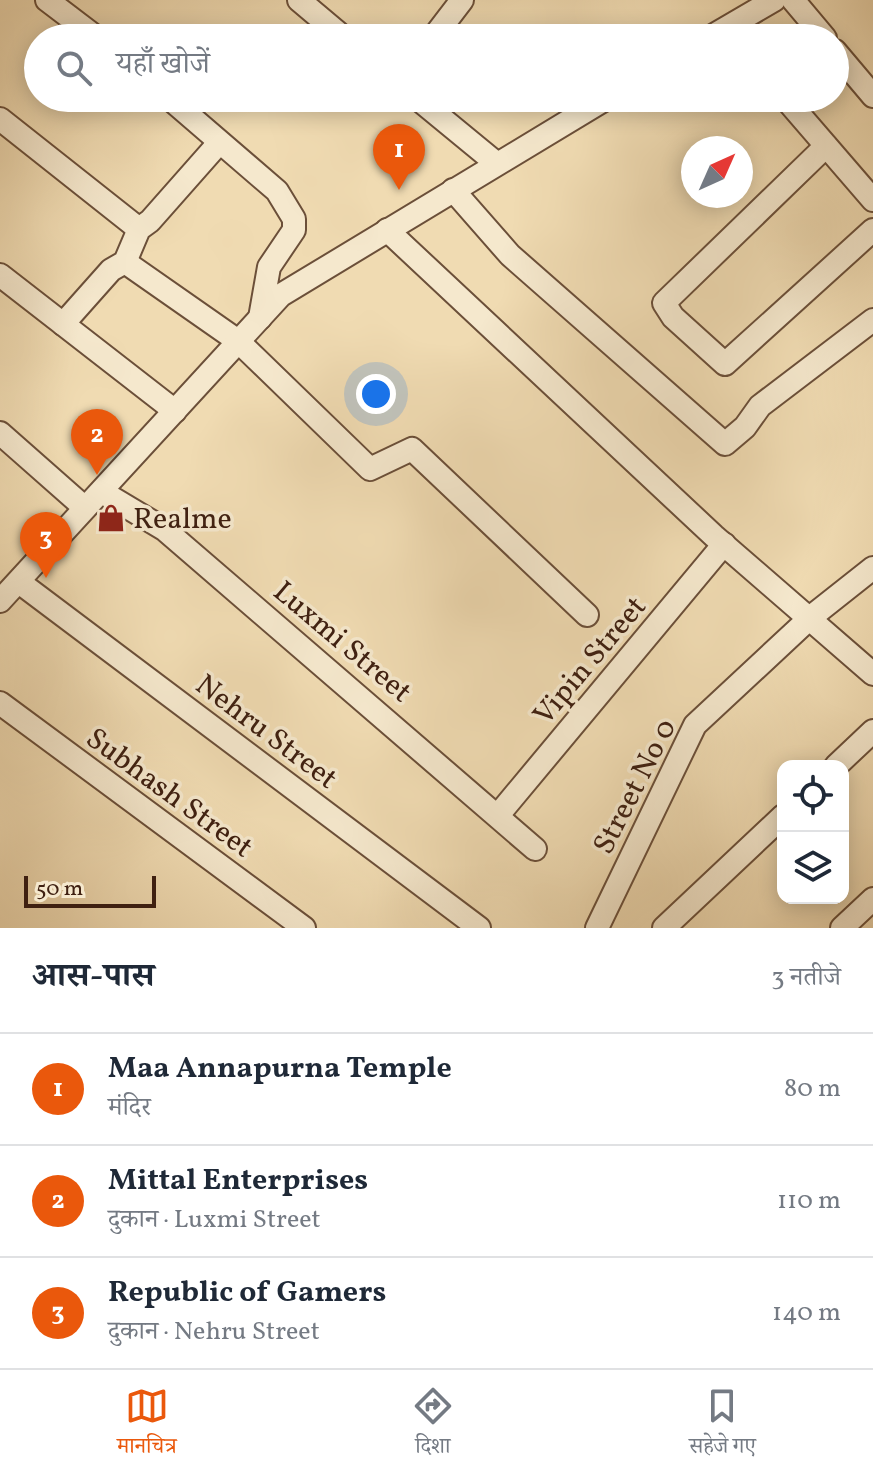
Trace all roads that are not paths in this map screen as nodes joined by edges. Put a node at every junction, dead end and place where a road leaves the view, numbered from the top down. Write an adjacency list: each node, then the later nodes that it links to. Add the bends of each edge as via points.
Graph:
1 (47, 0): 6 (street)
2 (299, 0): 7 (street)
3 (462, 0): 8 (street)
4 (774, 0): 9 (street)
5 (793, 0): 10 (street)
6 (79, 24)
7 (327, 24)
8 (444, 24)
9 (738, 24)
10 (813, 24)
11 (849, 68): 12 (street)
12 (873, 96)
13 (186, 112): 18 (street)
14 (434, 112): 20 (street)
15 (583, 112): 20 (street)
16 (797, 112): 19 (street)
17 (0, 119): 23 (street)
18 (218, 144): 23 (street); 28 (street, via 277,191 294,219 294,230 269,267)
19 (826, 146): 22 (street); 25 (street, via 664,303 725,364)
20 (496, 163): 21 (street)
21 (453, 190): 24 (street); 29 (street, via 510,255 725,444 760,406)
22 (873, 200)
23 (139, 229): 26 (street)
24 (387, 230): 28 (street, via 281,295); 36 (street)
25 (873, 230)
26 (125, 262): 30 (street, via 111,270); 31 (street)
27 (0, 275): 30 (street)
28 (259, 318): 31 (street)
29 (873, 320)
30 (63, 324): 32 (street)
31 (238, 341): 32 (street); 40 (street, via 370,469 412,449)
32 (175, 411): 34 (street)
33 (0, 433): 35 (street)
34 (102, 492): 35 (street); 46 (street, Luxmi Street, via 164,529)
35 (85, 508): 38 (street)
36 (724, 544): 41 (street); 46 (street, Vipin Street)
37 (873, 568): 41 (street, Street No 0)
38 (19, 582): 39 (street); 52 (street, Nehru Street)
39 (0, 601)
40 (587, 615)
41 (811, 617): 42 (street); 53 (street, Street No 0, via 695,725)
42 (873, 674)
43 (0, 703): 51 (street, Subhash Street)
44 (873, 731): 45 (street)
45 (842, 760)
46 (499, 814): 48 (street, Luxmi Street)
47 (777, 822): 50 (street)
48 (535, 849)
49 (873, 899): 54 (street)
50 (669, 926)
51 (304, 928)
52 (479, 928)
53 (597, 928)
54 (842, 928)

